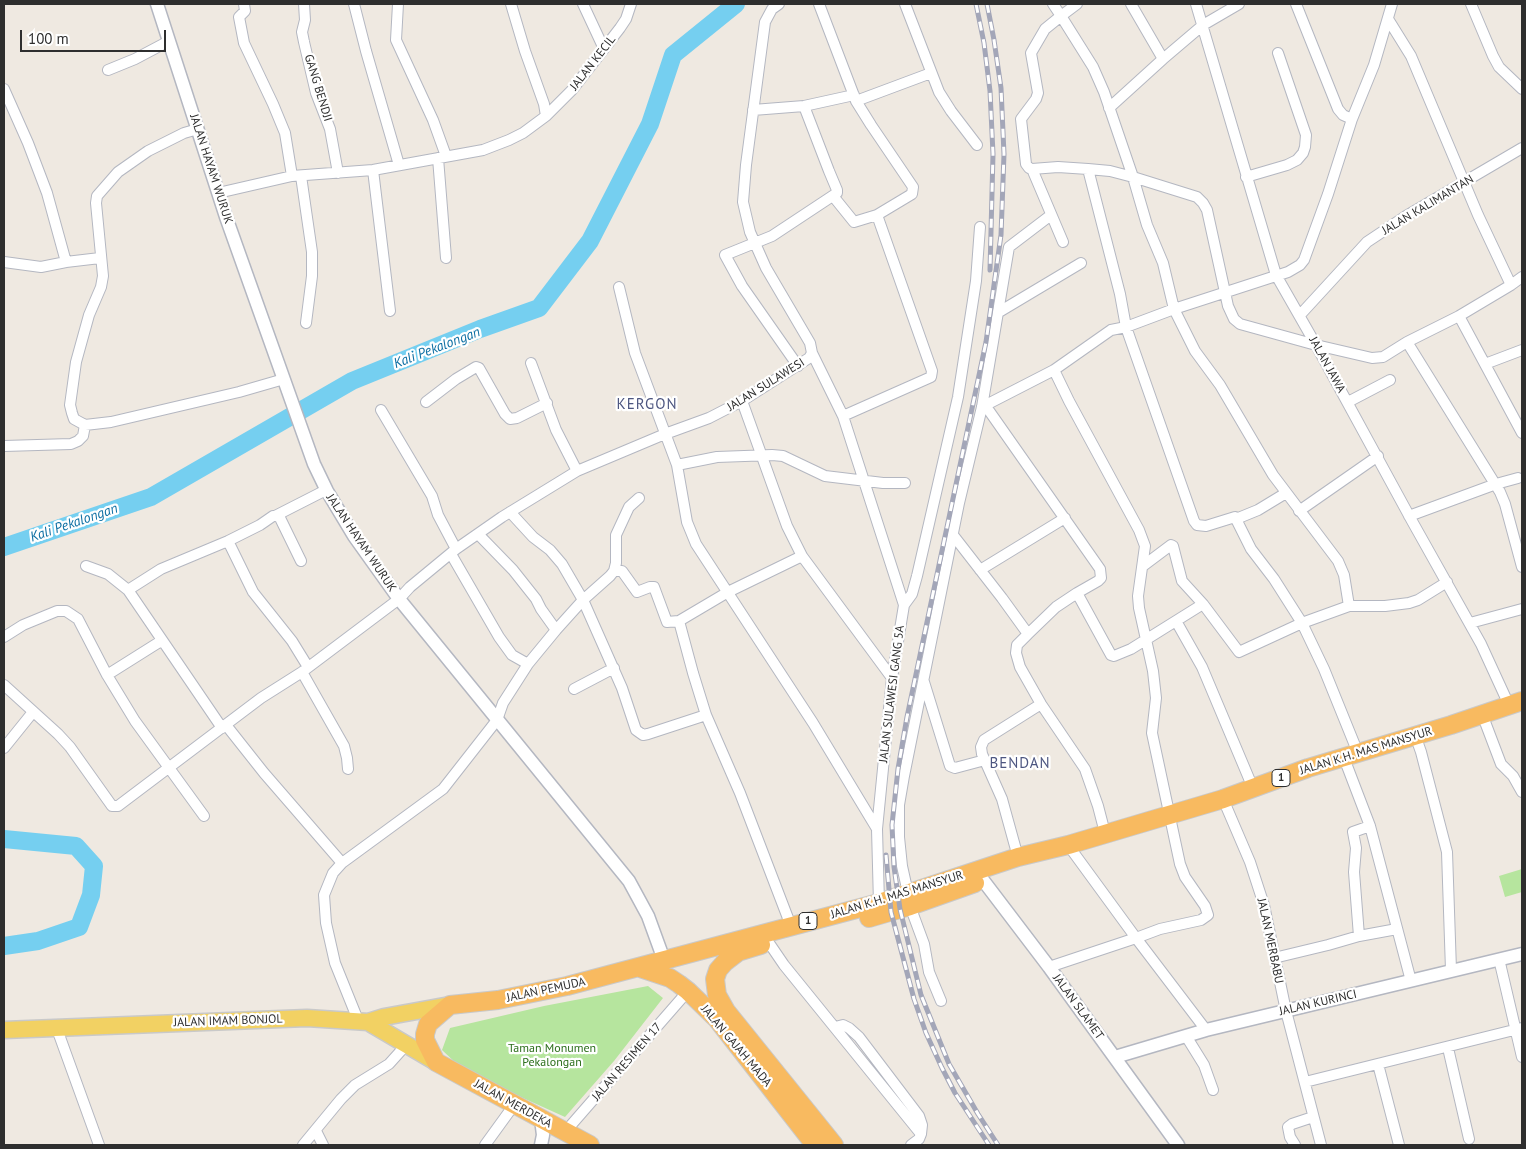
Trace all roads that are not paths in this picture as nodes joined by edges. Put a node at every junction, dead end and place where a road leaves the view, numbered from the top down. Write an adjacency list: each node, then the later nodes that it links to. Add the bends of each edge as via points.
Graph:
1 (157, 4): 23 (street, JALAN HAYAM WURUK)
2 (244, 4): 46 (street, via 245,11 239,17 244,43 285,133)
3 (304, 4): 45 (street, GANG BENDJI, via 304,42 316,93 330,129)
4 (354, 4): 41 (street)
5 (398, 4): 40 (street, via 396,40 433,120)
6 (511, 4): 35 (street)
7 (583, 4): 24 (street)
8 (631, 4): 24 (street, JALAN KECIL, via 626,19)
9 (779, 4): 34 (street, JALAN SULAWESI, via 764,22)
10 (819, 4): 31 (street)
11 (906, 4): 28 (street)
12 (1052, 4): 20 (street)
13 (1078, 4): 20 (street)
14 (1131, 4): 26 (street)
15 (1196, 4): 22 (street, JALAN JAWA)
16 (1239, 4): 22 (street)
17 (1296, 4): 36 (street, via 1338,108)
18 (1392, 4): 21 (street)
19 (1471, 4): 29 (street, via 1499,67)
20 (1061, 16): 33 (street, via 1093,68); 42 (street, via 1045,29 1031,54 1038,93 1021,124 1026,164)
21 (1388, 19): 36 (street); 49 (street, via 1411,56)
22 (1203, 25): 26 (street); 48 (street, JALAN JAWA)
23 (168, 41): 27 (street); 37 (street, JALAN HAYAM WURUK)
24 (604, 49): 35 (street, JALAN KECIL, via 572,90)
25 (1278, 53): 48 (street, via 1306,135 1304,153 1292,163)
26 (1163, 59): 33 (street)
27 (108, 70)
28 (931, 72): 31 (street); 38 (street, via 939,92)
29 (1522, 88)
30 (4, 89): 60 (street, via 47,193)
31 (855, 98): 32 (street); 52 (street, via 870,126 913,187 912,194)
32 (804, 106): 34 (street); 51 (street, via 837,190)
33 (1110, 108): 47 (street)
34 (753, 110): 56 (street, JALAN SULAWESI, via 744,202)
35 (546, 116): 40 (street, JALAN KECIL, via 523,133 492,148)
36 (1352, 120): 62 (street, via 1304,260 1294,270)
37 (198, 129): 50 (street, JALAN HAYAM WURUK); 57 (street, via 148,151 118,172 102,189 96,203)
38 (977, 145)
39 (1522, 148): 49 (street, JALAN KALIMANTAN)
40 (442, 157): 41 (street, JALAN KECIL); 58 (street)
41 (400, 165): 44 (street, JALAN KECIL)
42 (1032, 169): 43 (street); 53 (street)
43 (1088, 169): 47 (street); 73 (street)
44 (373, 170): 45 (street, JALAN KECIL); 68 (street)
45 (338, 173): 46 (street, JALAN KECIL)
46 (297, 176): 50 (street, JALAN KECIL); 72 (street, via 312,252)
47 (1133, 177): 66 (street, via 1197,197 1203,203); 67 (street, via 1147,225 1163,263)
48 (1246, 177): 62 (street, JALAN JAWA)
49 (1464, 182): 64 (street); 70 (street, JALAN KALIMANTAN, via 1367,242)
50 (218, 193): 83 (street, JALAN HAYAM WURUK)
51 (833, 196): 52 (street, via 854,222); 56 (street)
52 (877, 215): 90 (street, via 932,376)
53 (1051, 215): 55 (street); 69 (street, via 1009,246)
54 (980, 227): 130 (street, via 976,281 958,397 912,594)
55 (1063, 242)
56 (755, 244): 77 (street, JALAN SULAWESI); 80 (street, via 725,255 742,286)
57 (100, 258): 60 (street); 91 (street, via 101,287 76,362 70,405 74,419)
58 (446, 258)
59 (4, 262): 60 (street, via 41,267)
60 (66, 262)
61 (1080, 263): 69 (street)
62 (1276, 276): 66 (street); 70 (street, JALAN JAWA)
63 (1522, 277): 64 (street)
64 (1511, 285): 71 (street)
65 (619, 287): 93 (street, via 635,353)
66 (1225, 293): 67 (street); 75 (street, via 1232,315 1240,324)
67 (1174, 309): 73 (street); 104 (street, via 1195,351 1220,385 1262,459)
68 (390, 311)
69 (999, 312): 88 (street)
70 (1300, 315): 75 (street, JALAN JAWA)
71 (1459, 316): 74 (street); 79 (street)
72 (306, 323)
73 (1126, 327): 81 (street, via 1104,333); 111 (street, via 1194,521 1197,525 1206,526 1233,517)
74 (1407, 342): 75 (street, via 1377,359); 102 (street)
75 (1316, 345): 86 (street, JALAN JAWA)
76 (1522, 350): 79 (street)
77 (812, 353): 80 (street, JALAN SULAWESI); 90 (street, JALAN SULAWESI GANG 5A)
78 (532, 363): 87 (street)
79 (1485, 364): 92 (street)
80 (798, 366): 84 (street, JALAN SULAWESI)
81 (1054, 370): 88 (street); 119 (street, via 1139,530 1145,546)
82 (1390, 380): 86 (street)
83 (284, 381): 91 (street, via 136,417); 103 (street, JALAN HAYAM WURUK)
84 (742, 401): 93 (street, JALAN SULAWESI, via 709,418); 95 (street)
85 (426, 402): 87 (street, via 476,367 480,368 510,419)
86 (1348, 402): 96 (street, JALAN JAWA)
87 (547, 403): 98 (street, via 556,430)
88 (983, 406): 110 (street); 113 (street)
89 (381, 410): 115 (street, via 432,496)
90 (843, 416): 100 (street, JALAN SULAWESI GANG 5A)
91 (85, 425): 94 (street, via 83,436 71,444)
92 (1522, 432)
93 (665, 434): 97 (street); 98 (street, JALAN SULAWESI)
94 (4, 446)
95 (761, 456): 97 (street, via 717,458); 100 (street, via 783,456 825,476); 116 (street)
96 (1378, 456): 106 (street); 109 (street, JALAN JAWA)
97 (677, 465): 125 (street, via 691,534)
98 (577, 471): 107 (street, JALAN SULAWESI)
99 (1518, 478): 102 (street)
100 (864, 480): 101 (street); 130 (street, JALAN SULAWESI GANG 5A)
101 (905, 483)
102 (1496, 484): 109 (street); 120 (street, via 1505,504)
103 (326, 490): 108 (street); 127 (street, JALAN HAYAM WURUK)
104 (1286, 493): 106 (street); 111 (street)
105 (639, 498): 122 (street, via 629,507 616,535)
106 (1299, 510): 131 (street, via 1338,561 1344,575)
107 (510, 512): 112 (street, JALAN SULAWESI); 128 (street, via 562,564)
108 (275, 516): 114 (street); 117 (street, via 280,518)
109 (1410, 516): 123 (street, JALAN JAWA)
110 (1065, 518): 121 (street); 126 (street, via 1100,569 1098,581)
111 (1236, 519): 135 (street, via 1251,549)
112 (478, 534): 115 (street, JALAN SULAWESI); 137 (street, via 513,570)
113 (953, 535): 121 (street); 147 (street)
114 (228, 541): 124 (street, via 161,569); 144 (street, via 253,592 292,641)
115 (454, 551): 127 (street, JALAN SULAWESI); 142 (street, via 499,637 512,655)
116 (802, 556): 125 (street); 146 (street)
117 (301, 561)
118 (86, 566): 124 (street, via 108,574)
119 (1144, 566): 129 (street, via 1173,546 1182,581); 140 (street, via 1138,608)
120 (1522, 567)
121 (980, 570): 138 (street)
122 (614, 571): 128 (street); 133 (street, via 622,570 638,592 654,587 667,622)
123 (1447, 582): 131 (street, via 1410,603); 136 (street, JALAN JAWA)
124 (128, 590): 141 (street)
125 (728, 592): 133 (street); 169 (street)
126 (1077, 593): 138 (street, via 1056,607); 140 (street, via 1111,655)
127 (399, 599): 144 (street, JALAN SULAWESI); 155 (street, JALAN HAYAM WURUK)
128 (583, 600): 137 (street); 143 (street)
129 (1203, 604): 134 (street); 135 (street, via 1238,652)
130 (904, 605): 146 (street, JALAN SULAWESI GANG 5A)
131 (1349, 606): 135 (street)
132 (1522, 609): 136 (street)
133 (679, 621): 154 (street)
134 (1176, 621): 140 (street); 163 (street, via 1202,667)
135 (1302, 623): 159 (street, via 1324,669)
136 (1470, 623): 150 (street, JALAN JAWA)
137 (556, 630): 142 (street)
138 (1028, 634): 151 (street, via 1016,645 1016,653)
139 (4, 637): 145 (street, via 23,625 57,611 66,611 78,619)
140 (1146, 639): 166 (street, via 1156,698 1152,733)
141 (161, 641): 145 (street); 156 (street)
142 (528, 664): 155 (street, via 502,703)
143 (614, 668): 149 (street); 154 (street, via 636,730 642,735)
144 (305, 670): 156 (street, JALAN SULAWESI); 162 (street, via 344,746)
145 (107, 675): 161 (street)
146 (892, 678): 169 (street, JALAN SULAWESI GANG 5A)
147 (924, 680): 160 (street, via 950,766 955,768); 176 (street, via 899,805 900,850)
148 (4, 685): 152 (street)
149 (574, 689)
150 (1516, 703): 153 (highway, JALAN K.H. MAS MANSYUR / 1)
151 (1041, 704): 160 (street, via 983,741 981,749); 170 (street, via 1085,769)
152 (33, 712): 158 (street); 161 (street, JALAN SULAWESI, via 70,747 114,807)
153 (1482, 714): 157 (highway, JALAN K.H. MAS MANSYUR / 1); 164 (street, via 1501,764)
154 (706, 715): 178 (street)
155 (497, 720): 174 (street, via 443,789); 186 (street, JALAN HAYAM WURUK, via 629,881 648,916)
156 (224, 727): 161 (street, JALAN SULAWESI); 174 (street)
157 (1415, 736): 159 (highway, JALAN K.H. MAS MANSYUR / 1); 189 (street, via 1447,852)
158 (4, 748)
159 (1351, 755): 163 (highway, JALAN K.H. MAS MANSYUR / 1); 168 (street)
160 (985, 760): 173 (street, via 1002,799)
161 (169, 769): 167 (street)
162 (348, 769)
163 (1253, 788): 165 (highway, JALAN K.H. MAS MANSYUR / 1)
164 (1522, 792)
165 (1223, 799): 166 (highway, JALAN K.H. MAS MANSYUR / 1); 184 (street, JALAN MERBABU, via 1264,905)
166 (1171, 814): 170 (highway, JALAN K.H. MAS MANSYUR / 1); 181 (street, via 1185,877 1206,906 1208,915 1201,920)
167 (204, 816)
168 (1370, 826): 179 (street); 180 (street, via 1355,830 1353,834)
169 (877, 829): 177 (street, JALAN SULAWESI GANG 5A)
170 (1105, 833): 171 (highway, JALAN K.H. MAS MANSYUR / 1)
171 (1068, 845): 172 (highway, JALAN K.H. MAS MANSYUR / 1); 181 (street)
172 (1038, 853): 173 (highway, JALAN K.H. MAS MANSYUR / 1); 175 (highway, JALAN K.H. MAS MANSYUR / 1)
173 (1018, 857): 175 (highway, JALAN K.H. MAS MANSYUR / 1)
174 (342, 863): 195 (street, via 324,895 326,923 334,963)
175 (979, 876): 176 (highway, JALAN K.H. MAS MANSYUR / 1); 187 (street, JALAN SLAMET)
176 (909, 900): 177 (highway, JALAN K.H. MAS MANSYUR / 1); 182 (highway, JALAN K.H. MAS MANSYUR / 1); 192 (street, via 924,944 929,972)
177 (879, 903): 178 (highway, JALAN K.H. MAS MANSYUR / 1)
178 (791, 926): 186 (highway, JALAN K.H. MAS MANSYUR / 1)
179 (1397, 929): 180 (street); 190 (street)
180 (1359, 936): 184 (street)
181 (1136, 938): 187 (street); 199 (street)
182 (769, 943): 201 (highway, JALAN K.H. MAS MANSYUR / 1, via 738,952 718,970 715,979 716,995); 216 (street, via 835,1027)
183 (1522, 954): 185 (street, JALAN KURINCI)
184 (1274, 958): 194 (street, JALAN MERBABU)
185 (1499, 959): 189 (street, JALAN KURINCI); 197 (street)
186 (664, 960): 188 (highway, JALAN K.H. MAS MANSYUR / 1)
187 (1049, 967): 204 (street, JALAN SLAMET)
188 (640, 968): 191 (highway, JALAN GAJAH MADA / 1, via 670,978); 193 (highway, JALAN PEMUDA / 1, via 550,990)
189 (1451, 970): 190 (street, JALAN KURINCI)
190 (1411, 981): 194 (street, JALAN KURINCI)
191 (688, 991): 201 (highway, JALAN GAJAH MADA / 1); 215 (street, JALAN RESIMEN 17)
192 (941, 1001)
193 (450, 1005): 195 (main road, JALAN IMAM BONJOL); 206 (highway, via 432,1020 425,1034 426,1045)
194 (1286, 1011): 199 (street, JALAN KURINCI); 208 (street, JALAN MERBABU)
195 (363, 1021): 196 (main road, JALAN IMAM BONJOL, via 305,1018); 202 (main road)
196 (57, 1029): 198 (main road, JALAN IMAM BONJOL); 217 (street)
197 (1519, 1029): 203 (street); 205 (street)
198 (4, 1030)
199 (1206, 1030): 200 (street, JALAN KURINCI)
200 (1186, 1036): 204 (street, JALAN KURINCI); 209 (street, via 1204,1065)
201 (741, 1040): 222 (highway, JALAN GAJAH MADA / 1); 223 (highway, 1)
202 (407, 1044): 206 (main road); 213 (street, via 389,1064 355,1085)
203 (1448, 1048): 207 (street); 214 (street)
204 (1114, 1057): 224 (street, JALAN SLAMET)
205 (1522, 1057)
206 (436, 1062): 210 (highway, JALAN MERDEKA)
207 (1378, 1064): 208 (street); 227 (street)
208 (1305, 1082): 211 (street, JALAN MERBABU)
209 (1213, 1090)
210 (514, 1105): 212 (highway, JALAN MERDEKA); 220 (street)
211 (1314, 1117): 225 (street, via 1288,1127); 226 (street, JALAN MERBABU)
212 (541, 1119): 215 (highway, JALAN MERDEKA); 221 (street)
213 (316, 1131): 218 (street); 219 (street)
214 (1469, 1139)
215 (575, 1141)
216 (916, 1142)
217 (99, 1145)
218 (303, 1145)
219 (323, 1145)
220 (485, 1145)
221 (541, 1145)
222 (815, 1145)
223 (834, 1145)
224 (1178, 1145)
225 (1295, 1145)
226 (1321, 1145)
227 (1399, 1145)

